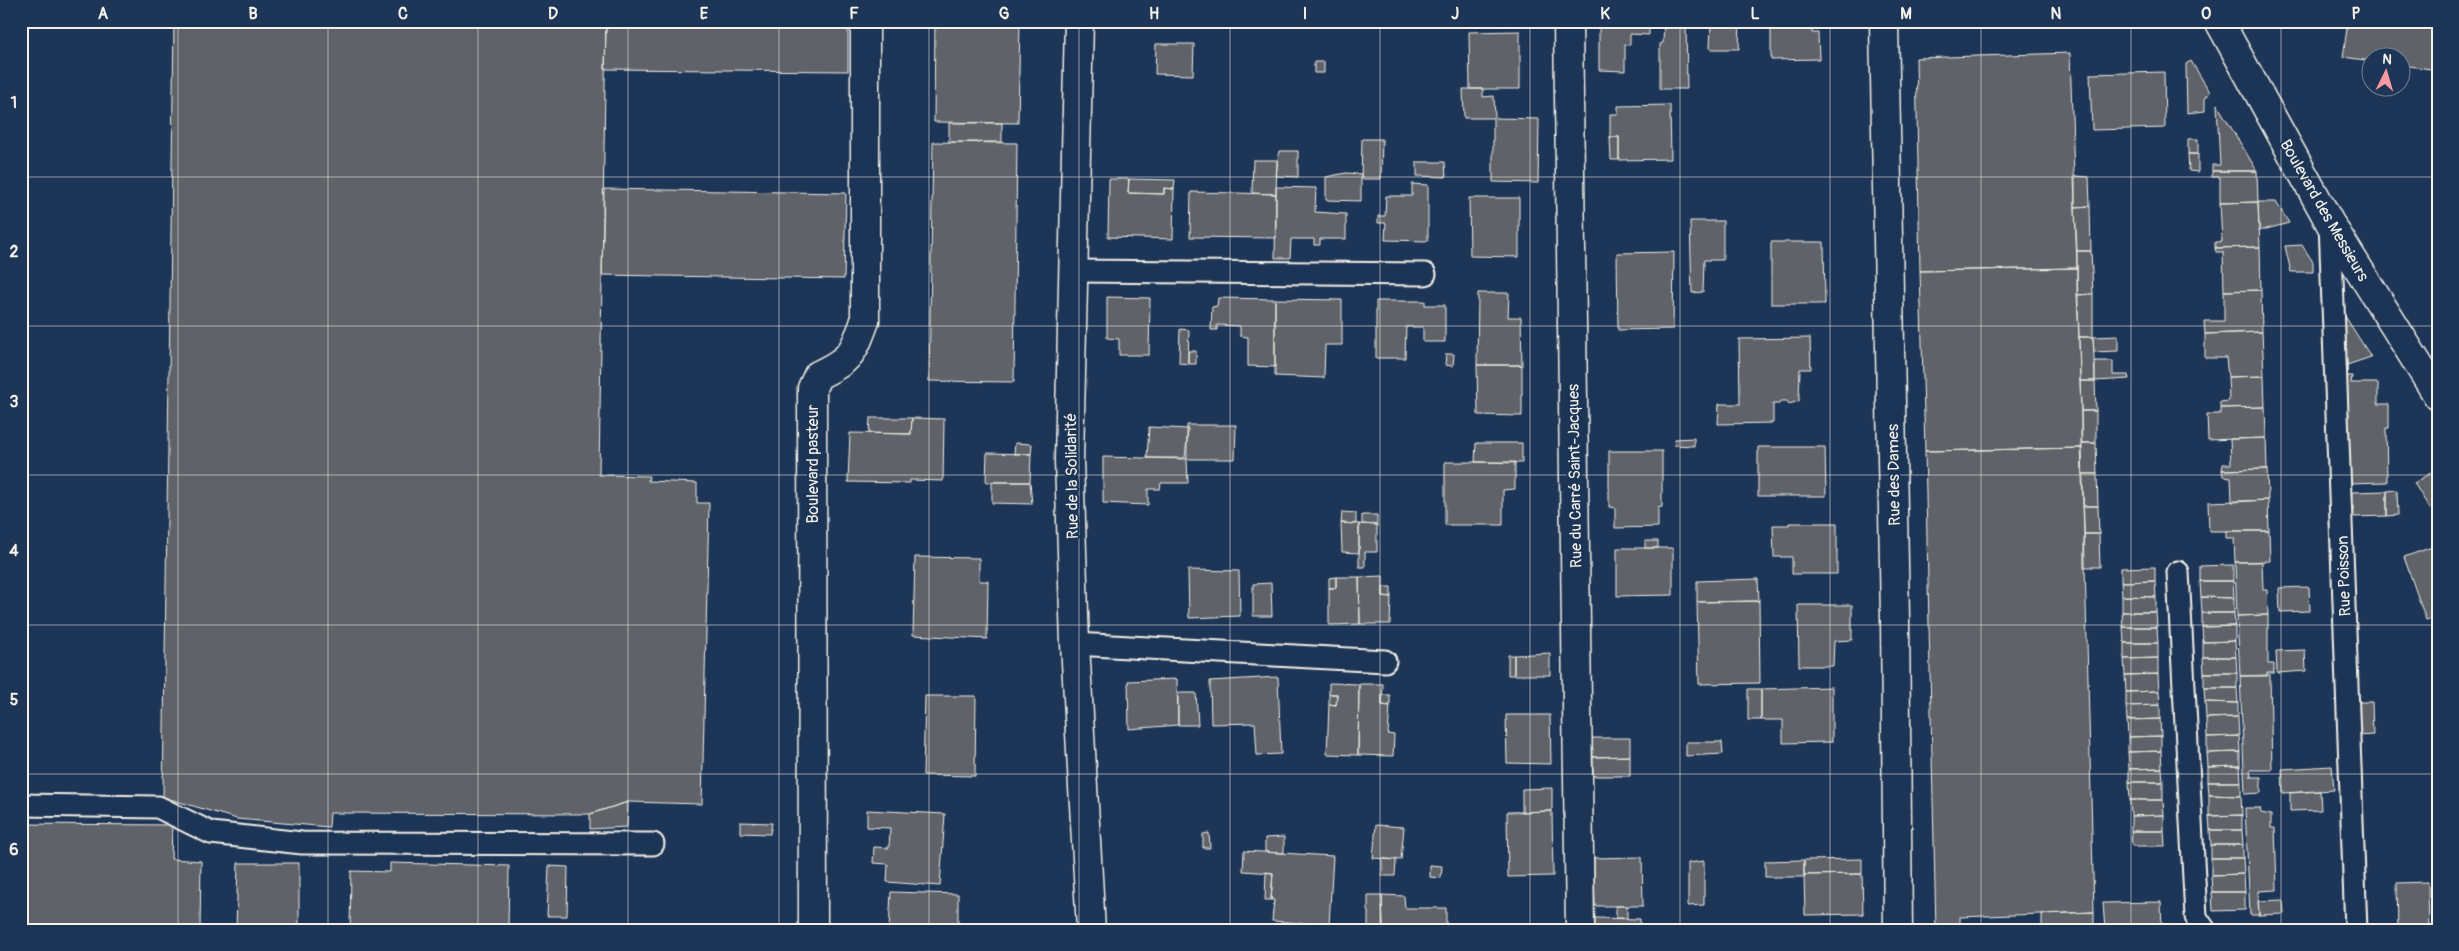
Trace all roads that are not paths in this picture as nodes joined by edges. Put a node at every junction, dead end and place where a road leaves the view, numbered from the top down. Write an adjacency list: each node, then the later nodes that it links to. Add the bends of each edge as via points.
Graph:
1 (865, 21): 15 (street, Boulevard pasteur, via 865,321 855,349 840,364 818,375 812,388)
2 (1079, 21): 7 (street, Rue de la Solidarité)
3 (1568, 21): 17 (street, Rue du Carré Saint-Jacques)
4 (1884, 21): 18 (street, Rue des Dames)
5 (2219, 21): 6 (street, Boulevard des Messieurs)
6 (2330, 223): 9 (street, Boulevard des Messieurs); 20 (lane, Rue Poisson)
7 (1074, 271): 8 (lane); 11 (street, Rue de la Solidarité, via 1069,460)
8 (1426, 274)
9 (2438, 396)
10 (2178, 572): 19 (lane, via 2196,917)
11 (1075, 644): 12 (lane); 16 (street, Rue de la Solidarité)
12 (1385, 661)
13 (21, 805): 14 (lane, via 158,807 211,833 302,844)
14 (652, 844)
15 (813, 930)
16 (1091, 930)
17 (1580, 930)
18 (1898, 930)
19 (2205, 930)
20 (2356, 930)

